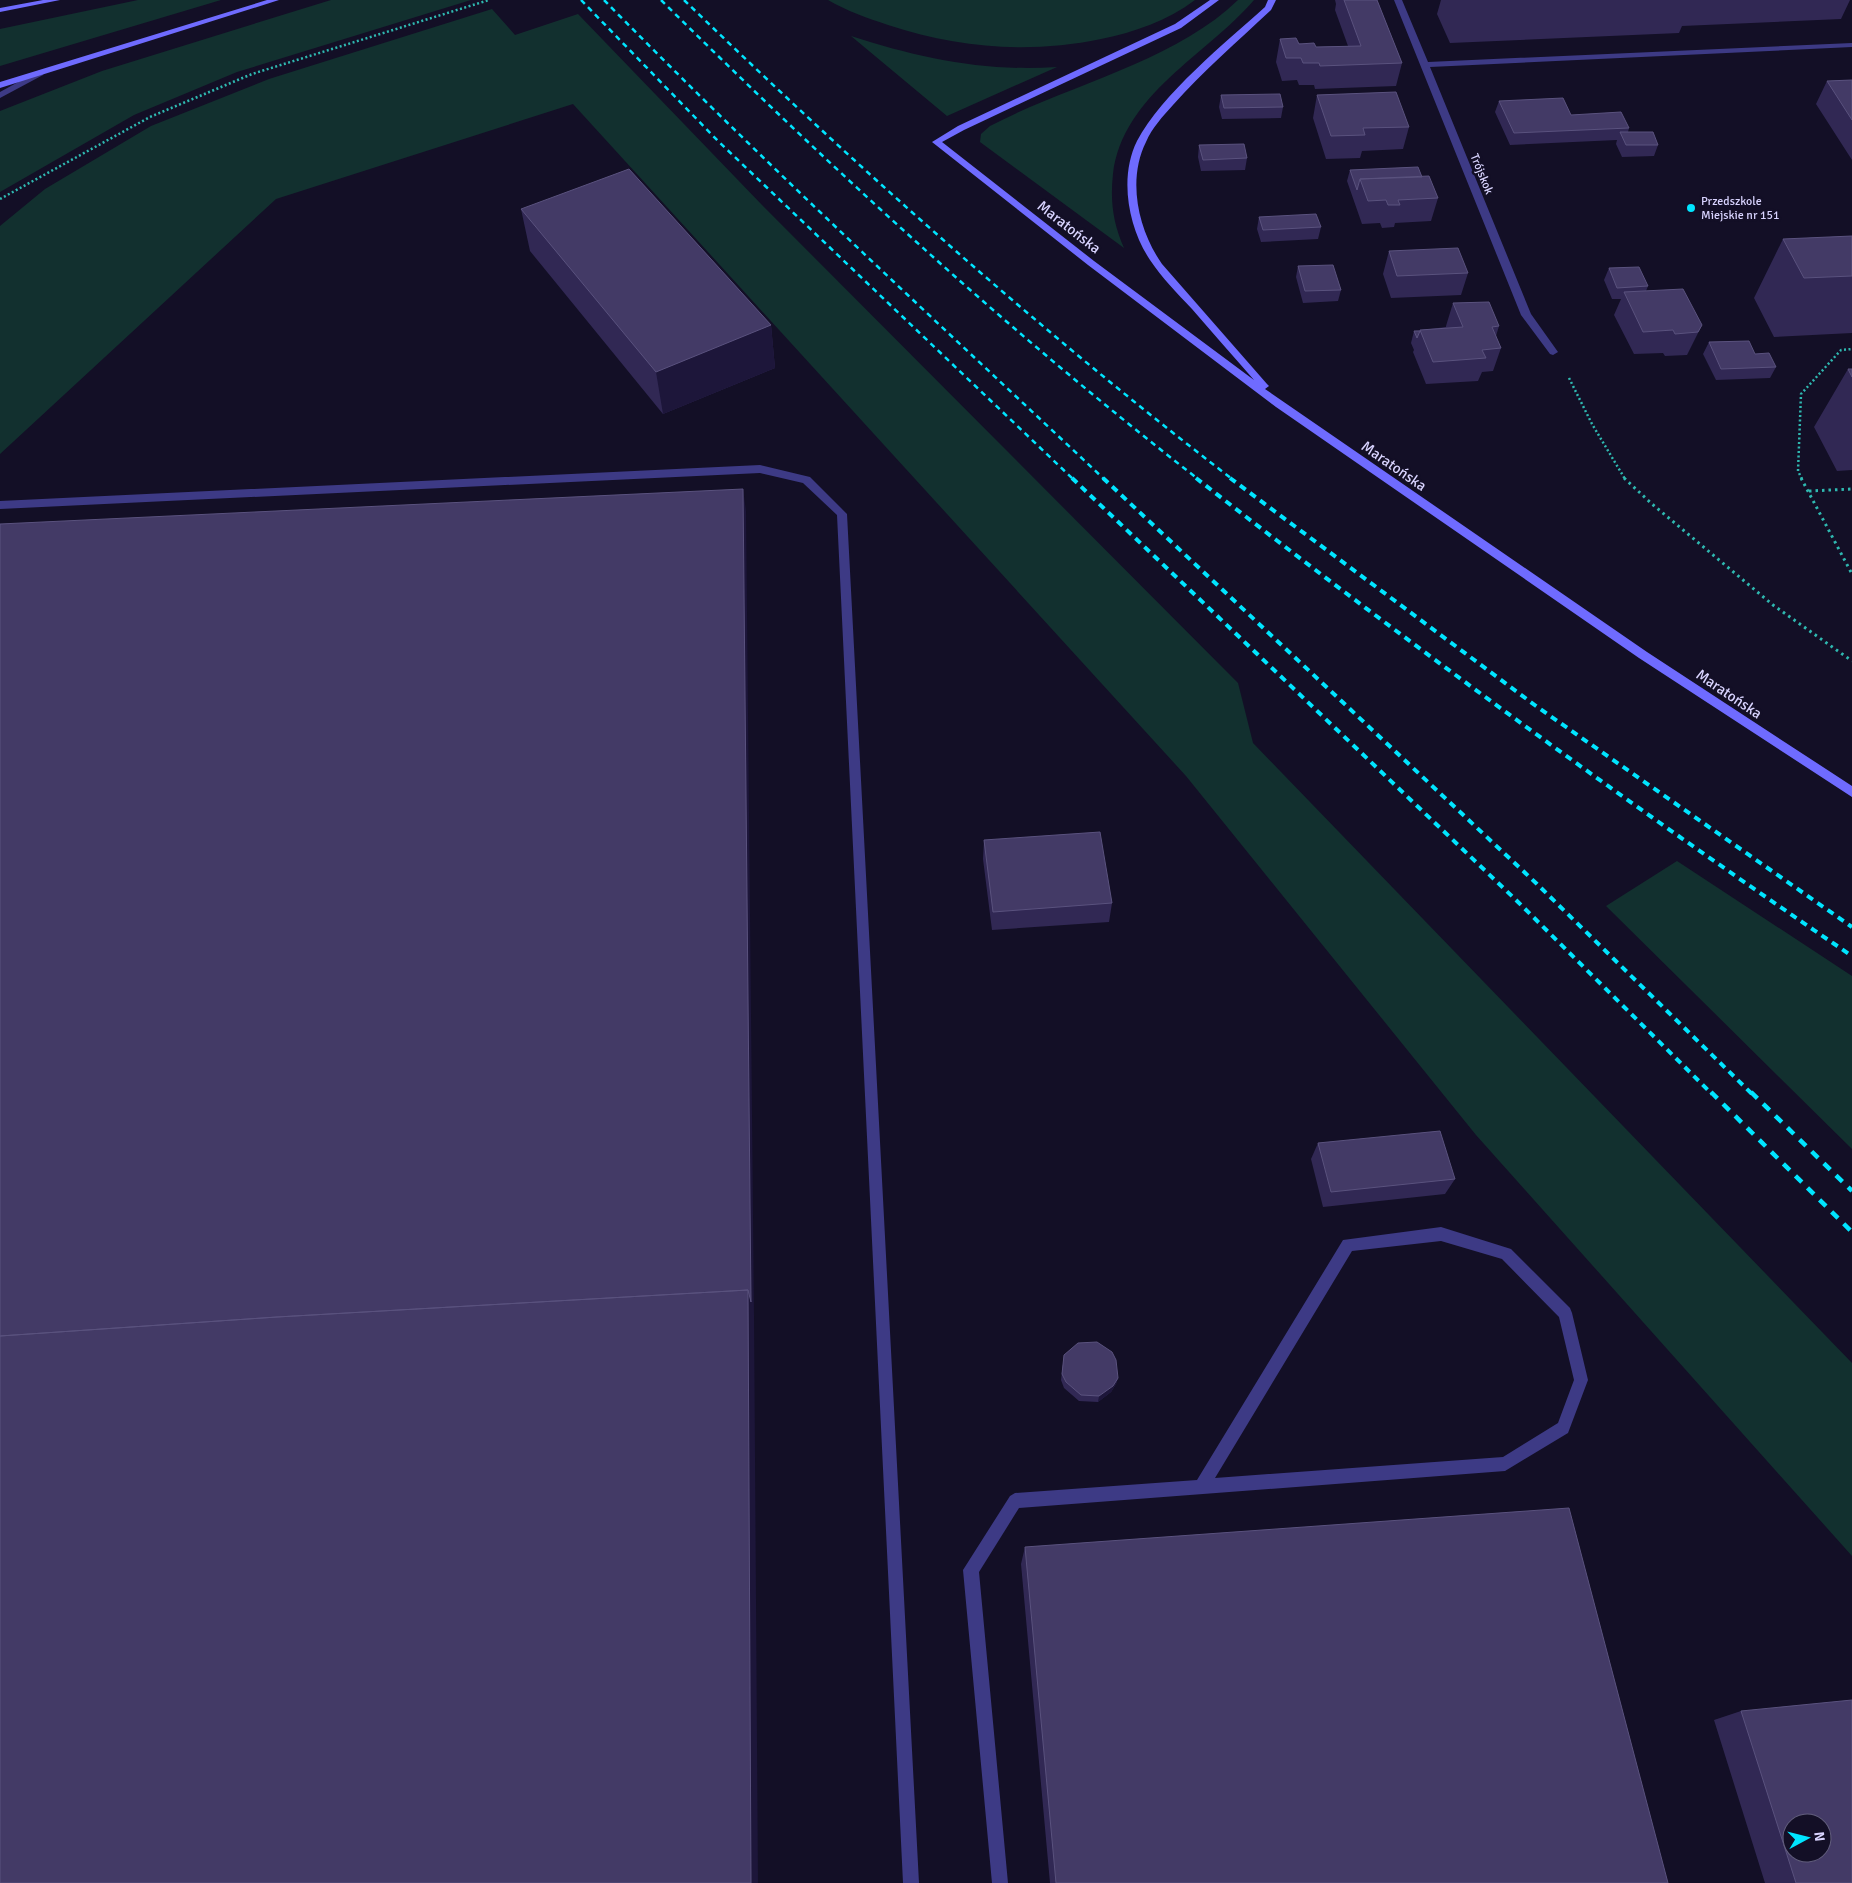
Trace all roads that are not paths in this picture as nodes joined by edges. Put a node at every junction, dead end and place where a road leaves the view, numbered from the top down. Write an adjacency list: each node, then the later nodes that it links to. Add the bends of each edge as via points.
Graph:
1 (56, 0): 6 (main road)
2 (274, 0): 9 (main road)
3 (1215, 0): 13 (main road, Maratońska, via 1178,26 936,142)
4 (1272, 0): 13 (main road, via 1268,8 1186,85 1147,132 1135,158 1132,187 1135,214 1142,235 1161,270)
5 (1398, 0): 8 (street, Trójskok)
6 (0, 10)
7 (1852, 45): 8 (street)
8 (1425, 65): 12 (street, Trójskok, via 1526,315)
9 (40, 73): 10 (main road); 11 (street)
10 (0, 85)
11 (0, 95)
12 (1553, 352)
13 (1280, 405): 15 (main road, Maratońska, via 1651,660)
14 (0, 505): 17 (street, via 760,469 806,480 842,514)
15 (1852, 792)
16 (1201, 1487): 16 (street, via 1505,1464 1563,1428 1581,1380 1565,1313 1506,1254 1442,1234 1348,1245); 18 (street, via 1015,1501 971,1570)
17 (911, 1883)
18 (1000, 1883)

